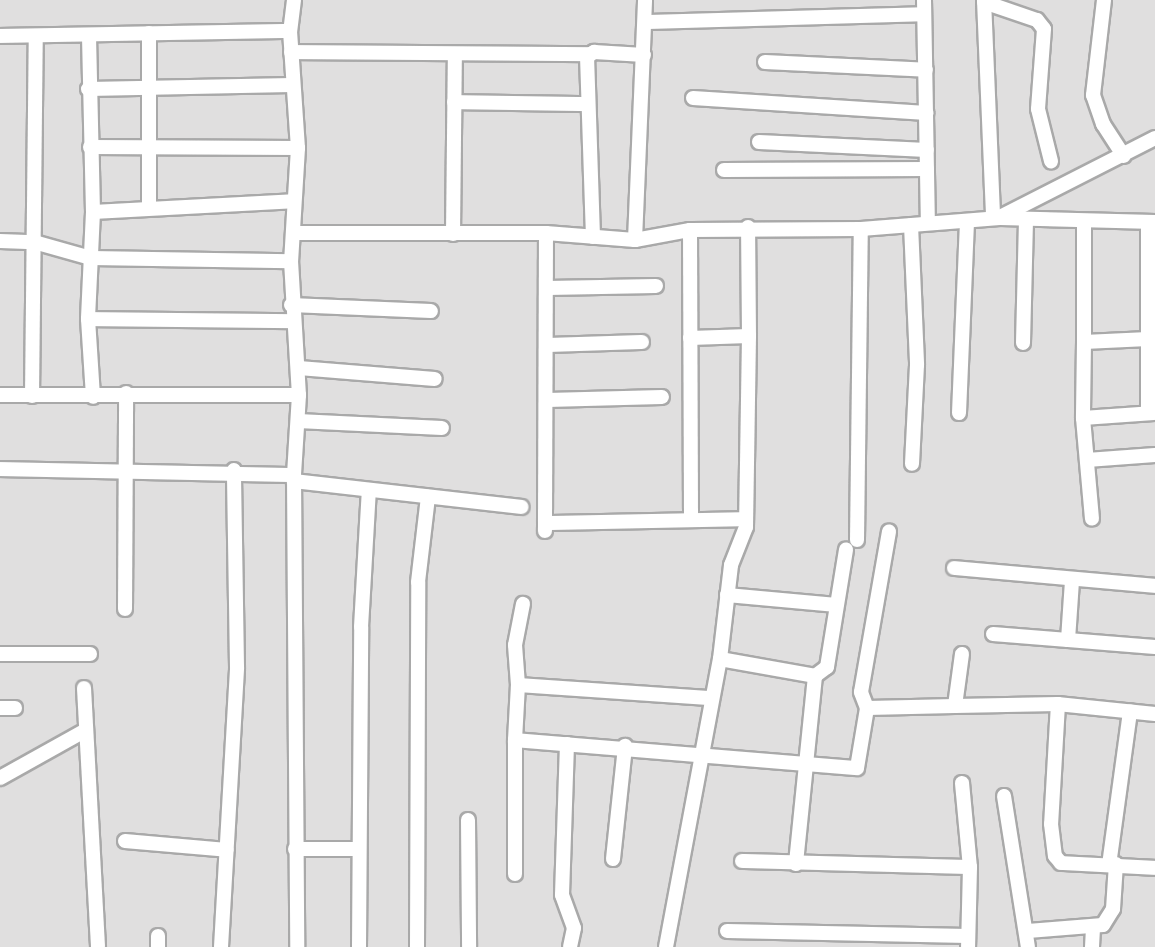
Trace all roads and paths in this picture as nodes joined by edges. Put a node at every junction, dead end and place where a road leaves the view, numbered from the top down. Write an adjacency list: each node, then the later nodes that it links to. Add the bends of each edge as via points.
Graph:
1 (294, 0): 7 (street)
2 (645, 0): 6 (street)
3 (1104, 0): 31 (street, via 1093,95 1103,124)
4 (984, 1): 32 (street, via 1037,20 1044,29 1038,109); 38 (street)
5 (924, 7): 6 (street); 17 (street)
6 (646, 22): 15 (street)
7 (290, 31): 8 (street); 12 (street)
8 (149, 33): 10 (street); 19 (street)
9 (0, 36): 11 (street)
10 (89, 36): 11 (street); 20 (street)
11 (36, 37): 54 (street)
12 (291, 52): 14 (street); 18 (street)
13 (590, 54): 14 (street); 15 (street); 23 (street)
14 (455, 55): 22 (street)
15 (644, 55): 52 (street)
16 (765, 62): 17 (street)
17 (926, 70): 24 (street)
18 (292, 85): 19 (street); 29 (street)
19 (152, 86): 20 (street); 28 (street)
20 (88, 89): 27 (street)
21 (693, 98): 24 (street)
22 (454, 102): 23 (street); 50 (street)
23 (588, 104): 51 (street)
24 (927, 113): 30 (street)
25 (1155, 138): 31 (street)
26 (759, 142): 30 (street)
27 (90, 147): 28 (street); 37 (street)
28 (145, 147): 29 (street); 36 (street)
29 (298, 148): 35 (street)
30 (927, 150): 33 (street)
31 (1124, 156): 38 (street)
32 (1051, 161)
33 (927, 169): 34 (street); 43 (street)
34 (724, 170)
35 (293, 201): 36 (street); 48 (street)
36 (149, 205): 37 (street)
37 (93, 212): 55 (street)
38 (997, 218): 40 (street); 41 (street)
39 (1084, 221): 41 (street); 42 (street); 67 (street)
40 (967, 222): 43 (street); 79 (street)
41 (1026, 222): 68 (street)
42 (1151, 222): 65 (street)
43 (928, 223): 44 (street)
44 (911, 225): 46 (street); 86 (street, via 917,365)
45 (748, 227): 46 (street); 47 (street); 63 (street)
46 (861, 229): 103 (street, via 852,545)
47 (690, 230): 52 (street); 64 (street)
48 (293, 233): 50 (street); 56 (street)
49 (546, 233): 50 (street); 51 (street); 58 (street)
50 (453, 234)
51 (593, 237): 52 (street)
52 (635, 240)
53 (0, 241): 54 (street)
54 (34, 242): 55 (street); 75 (street)
55 (91, 258): 56 (street); 61 (street)
56 (291, 261): 59 (street)
57 (656, 286): 58 (street)
58 (547, 288): 69 (street)
59 (291, 305): 60 (street); 62 (street)
60 (431, 311)
61 (88, 319): 62 (street); 76 (street)
62 (291, 321): 70 (street)
63 (749, 336): 64 (street); 94 (street)
64 (690, 338): 96 (street)
65 (1148, 339): 67 (street); 80 (street)
66 (642, 342): 69 (street)
67 (1084, 342): 81 (street)
68 (1023, 343)
69 (547, 345): 78 (street)
70 (299, 368): 71 (street); 74 (street)
71 (435, 379)
72 (126, 393): 74 (street); 76 (street); 89 (street)
73 (0, 395): 75 (street)
74 (299, 395): 82 (street)
75 (32, 396): 76 (street)
76 (93, 397)
77 (662, 397): 78 (street)
78 (547, 400): 96 (street, via 545,527)
79 (959, 413)
80 (1151, 413): 81 (street)
81 (1083, 418): 85 (street)
82 (298, 421): 83 (street); 90 (street)
83 (442, 428)
84 (1155, 455): 85 (street)
85 (1087, 460): 95 (street)
86 (912, 464)
87 (0, 469): 89 (street)
88 (234, 470): 89 (street); 90 (street); 134 (street, via 237,667)
89 (125, 471): 104 (street)
90 (294, 478): 91 (street); 132 (street)
91 (369, 490): 92 (street); 133 (street)
92 (428, 497): 93 (street); 151 (street, via 418,582)
93 (522, 507)
94 (746, 519): 96 (street); 101 (street)
95 (1092, 519)
96 (691, 520)
97 (889, 531): 118 (street, via 861,692)
98 (954, 568): 99 (street)
99 (1072, 581): 100 (street); 106 (street)
100 (1155, 586)
101 (727, 595): 103 (street); 111 (street)
102 (523, 604): 113 (street, via 515,645)
103 (837, 605): 112 (street, via 827,667)
104 (125, 609)
105 (993, 634): 106 (street)
106 (1068, 640): 107 (street)
107 (1155, 647)
108 (0, 654): 109 (street)
109 (90, 654)
110 (962, 654): 117 (street)
111 (720, 659): 112 (street); 115 (street)
112 (815, 676): 126 (street)
113 (518, 685): 115 (street); 122 (street)
114 (84, 688): 121 (street)
115 (709, 698): 125 (street)
116 (1058, 704): 117 (street); 119 (street); 138 (street, via 1051,824 1055,856 1071,866)
117 (955, 706): 118 (street)
118 (867, 708): 126 (street, via 857,768)
119 (1130, 711): 120 (street); 138 (street)
120 (1155, 714)
121 (86, 730): 127 (street); 147 (street)
122 (515, 740): 123 (street); 141 (street)
123 (567, 744): 124 (street); 153 (street, via 562,895 574,928)
124 (625, 746): 125 (street); 135 (street)
125 (698, 754): 126 (street); 154 (street)
126 (806, 763): 137 (street)
127 (0, 778)
128 (962, 783): 139 (street)
129 (1004, 796): 144 (street)
130 (468, 820): 152 (street)
131 (125, 841): 134 (street)
132 (295, 849): 133 (street); 149 (street)
133 (358, 849): 150 (street)
134 (227, 850): 148 (street)
135 (613, 859)
136 (742, 861): 137 (street)
137 (796, 864): 139 (street)
138 (1112, 865): 140 (street); 142 (street, via 1113,909 1103,925)
139 (970, 867): 146 (street)
140 (1155, 868)
141 (515, 874)
142 (1093, 927): 144 (street); 156 (street)
143 (727, 931): 145 (street)
144 (1028, 931): 155 (street)
145 (867, 941): 146 (street)
146 (968, 942)
147 (98, 947)
148 (221, 947)
149 (297, 947)
150 (359, 947)
151 (417, 947)
152 (469, 947)
153 (570, 947)
154 (666, 947)
155 (1028, 947)
156 (1092, 947)

